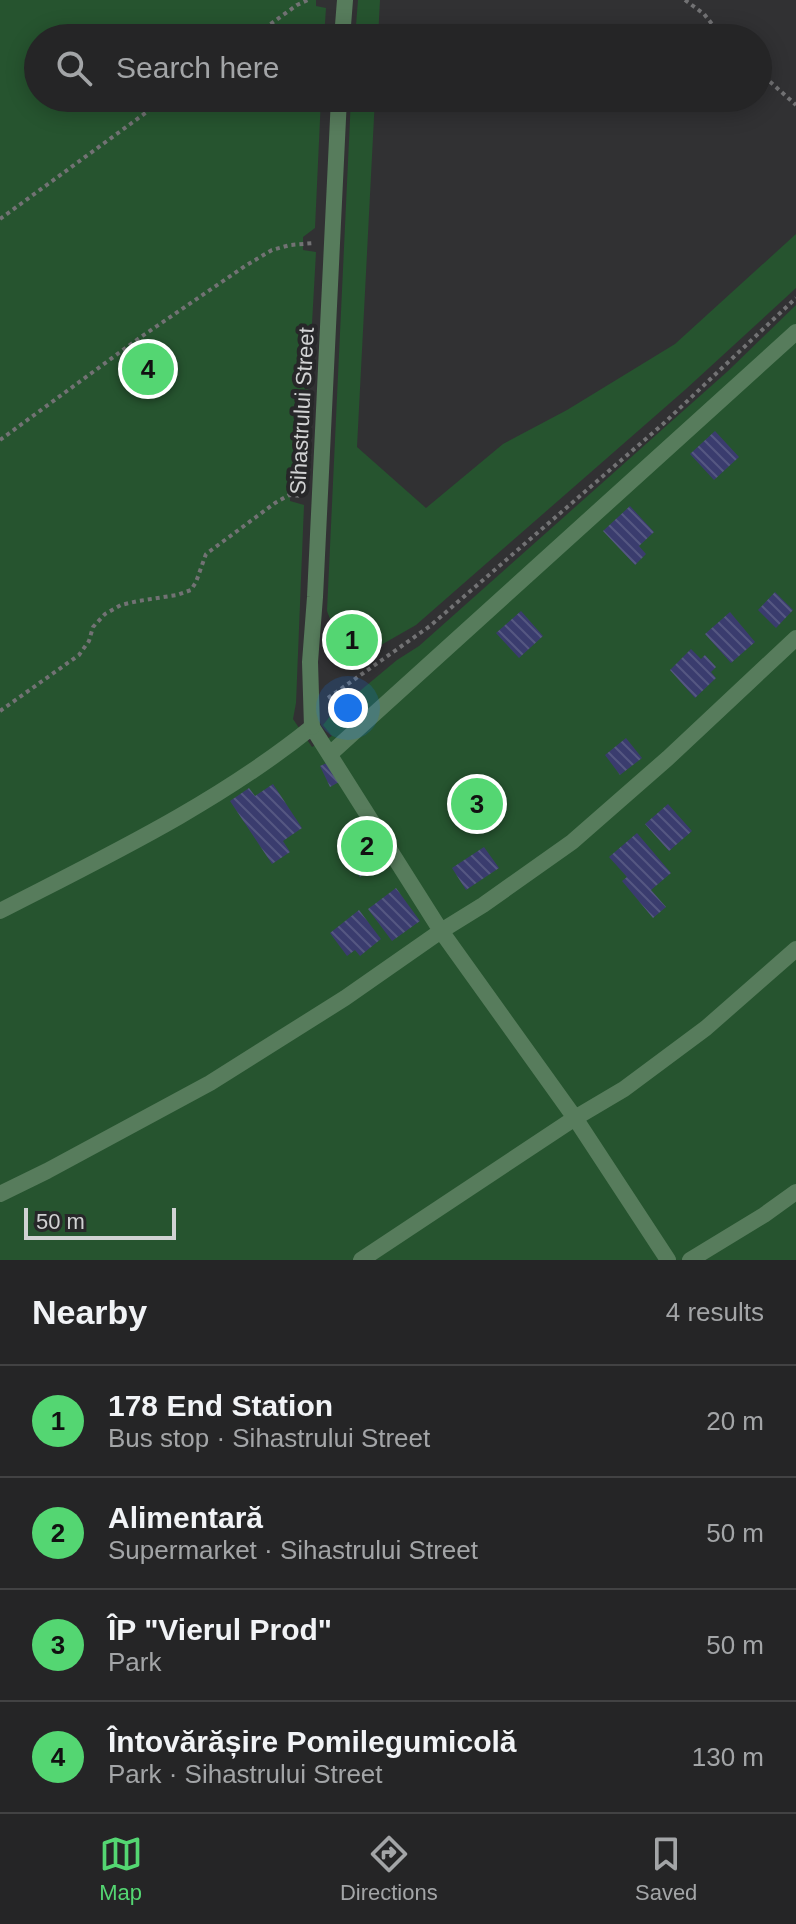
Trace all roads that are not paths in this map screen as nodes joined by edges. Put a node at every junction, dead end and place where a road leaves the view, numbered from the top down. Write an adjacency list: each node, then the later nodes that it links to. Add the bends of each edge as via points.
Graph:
1 (345, 0): 2 (street)
2 (343, 24)
3 (338, 112): 6 (street, Sihastrului Street)
4 (796, 332): 7 (street)
5 (796, 638): 9 (street, via 572,842)
6 (311, 719): 7 (street); 8 (street, via 278,754 222,791)
7 (330, 754): 9 (street)
8 (0, 911)
9 (441, 931): 11 (street); 13 (street, via 210,1083)
10 (796, 949): 11 (street, via 706,1028)
11 (575, 1118): 14 (street); 15 (street)
12 (796, 1192): 16 (street)
13 (0, 1194)
14 (361, 1260)
15 (668, 1260)
16 (690, 1260)

